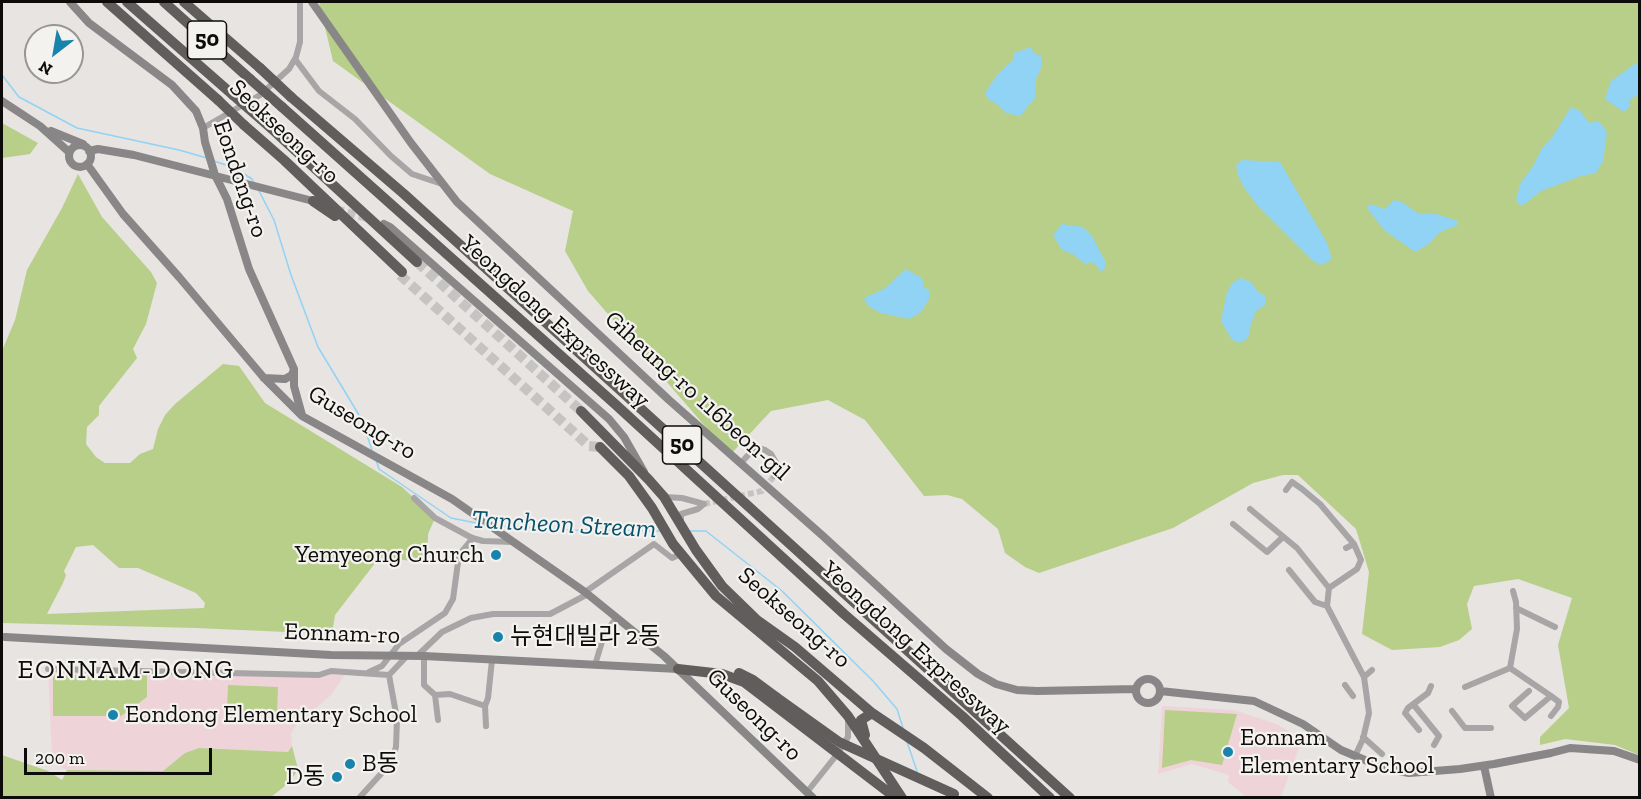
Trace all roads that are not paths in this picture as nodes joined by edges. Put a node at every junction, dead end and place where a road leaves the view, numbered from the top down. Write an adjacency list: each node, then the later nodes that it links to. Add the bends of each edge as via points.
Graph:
1 (70, 2): 11 (main road, Eondong-ro, via 89,23 179,92 196,111)
2 (107, 2): 19 (highway, Seokseong-ro, bridge, via 284,160 401,274)
3 (127, 2): 21 (highway, Seokseong-ro, bridge)
4 (164, 2): 96 (highway, Yeongdong Expressway / 50, bridge)
5 (184, 2): 97 (highway, Yeongdong Expressway / 50, bridge, via 404,194)
6 (300, 2): 8 (street, via 300,42)
7 (313, 2): 14 (main road, Giheung-ro 116beon-gil)
8 (295, 59): 11 (street, via 281,78 260,95); 16 (street, via 319,91 355,119)
9 (2, 101): 10 (main road)
10 (40, 126): 12 (main road); 13 (main road)
11 (203, 128): 17 (main road, Eondong-ro)
12 (94, 150): 13 (main road, via 77,145); 15 (main road); 17 (main road, via 134,155)
13 (69, 152): 15 (main road, via 73,165)
14 (425, 162): 16 (street, via 424,174); 18 (main road, Giheung-ro 116beon-gil)
15 (87, 164): 23 (main road, Guseong-ro, via 123,214)
16 (412, 174): 18 (street)
17 (215, 175): 19 (main road); 22 (main road, Eondong-ro, via 249,269)
18 (443, 184): 27 (main road, Giheung-ro 116beon-gil, via 493,239)
19 (313, 201)
20 (384, 224): 29 (main road, via 609,419)
21 (417, 262)
22 (294, 369): 23 (main road, via 285,379); 25 (main road, Eondong-ro)
23 (264, 378): 25 (main road, Guseong-ro)
24 (581, 411): 29 (highway, Seokseong-ro)
25 (302, 416): 38 (main road, Guseong-ro, via 418,479)
26 (600, 447): 41 (highway, Seokseong-ro, via 629,476)
27 (741, 463): 28 (street, via 758,448 765,450 780,469); 66 (main road, Giheung-ro 116beon-gil, via 978,674 996,684 1037,692)
28 (774, 476)
29 (649, 480): 32 (highway, Seokseong-ro)
30 (1286, 490): 39 (street, via 1292,482 1302,489)
31 (414, 498): 37 (street, via 435,519)
32 (666, 501): 34 (street, via 681,498 704,504 681,514); 75 (highway, Seokseong-ro, via 722,586 757,620 795,647)
33 (1250, 509): 36 (street)
34 (681, 520)
35 (1233, 524): 36 (street, via 1267,552)
36 (1283, 537): 43 (street, via 1297,548)
37 (473, 538): 38 (street); 51 (street, via 459,555 453,599 445,613 399,644)
38 (515, 542): 45 (main road, Guseong-ro)
39 (1354, 544): 40 (street); 43 (street, via 1360,560 1357,569)
40 (1346, 548)
41 (681, 554): 45 (street, via 672,558 654,544); 76 (highway, Seokseong-ro, via 716,596 818,681)
42 (1289, 570): 46 (street, via 1315,602)
43 (1329, 588): 46 (street)
44 (1513, 591): 47 (street)
45 (586, 593): 48 (main road, Guseong-ro); 53 (street, via 550,614 471,618 442,632)
46 (1327, 606): 62 (street)
47 (1516, 608): 49 (street); 56 (street, via 1517,629)
48 (616, 618): 55 (street, via 604,635); 58 (main road, Guseong-ro)
49 (1555, 627)
50 (5, 637): 51 (main road, Eonnam-ro)
51 (391, 655): 52 (main road, Eonnam-ro); 60 (street, via 382,666)
52 (407, 656): 53 (main road, Eonnam-ro); 61 (street)
53 (420, 656): 54 (main road, Eonnam-ro); 69 (street, via 424,684)
54 (492, 660): 55 (main road, Eonnam-ro); 73 (street)
55 (595, 665): 58 (main road, Eonnam-ro)
56 (1510, 668): 65 (street); 71 (street)
57 (48, 669): 60 (street)
58 (678, 669): 85 (highway, via 744,682); 90 (main road, Guseong-ro); 91 (highway, bridge, via 733,670 839,741)
59 (1372, 670): 62 (street)
60 (365, 674): 61 (street)
61 (389, 675): 92 (street, via 397,719 396,747 390,764)
62 (1364, 677): 82 (street, via 1369,707)
63 (1345, 685): 70 (street)
64 (1431, 686): 72 (street)
65 (1465, 687)
66 (1136, 689): 67 (main road, via 1147,678 1155,681); 67 (main road, via 1137,697 1147,703 1157,698)
67 (1160, 691): 87 (main road, via 1254,701 1303,724)
68 (1529, 691): 71 (street, via 1512,706 1525,718)
69 (435, 695): 73 (street, via 450,694); 78 (street)
70 (1353, 696)
71 (1551, 696): 77 (street, via 1559,702)
72 (1413, 704): 81 (street, via 1405,713); 83 (street, via 1439,736)
73 (485, 706): 79 (street)
74 (1452, 711): 80 (street, via 1465,728)
75 (872, 714): 84 (highway, via 861,720); 95 (highway, Seokseong-ro)
76 (848, 716): 84 (highway, Seokseong-ro); 85 (street, via 848,737)
77 (1551, 716)
78 (438, 720)
79 (486, 726)
80 (1491, 728)
81 (1419, 730)
82 (1363, 737): 86 (street); 87 (street)
83 (1434, 745)
84 (870, 750): 94 (highway, Seokseong-ro)
85 (838, 753): 90 (street); 93 (highway)
86 (1382, 754)
87 (1355, 756): 89 (main road, via 1409,773)
88 (1640, 760): 89 (main road, via 1614,751 1570,748)
89 (1484, 766): 98 (main road)
90 (810, 795)
91 (958, 796)
92 (359, 798)
93 (896, 798)
94 (902, 798)
95 (988, 798)
96 (1050, 798)
97 (1070, 798)
98 (1491, 798)

